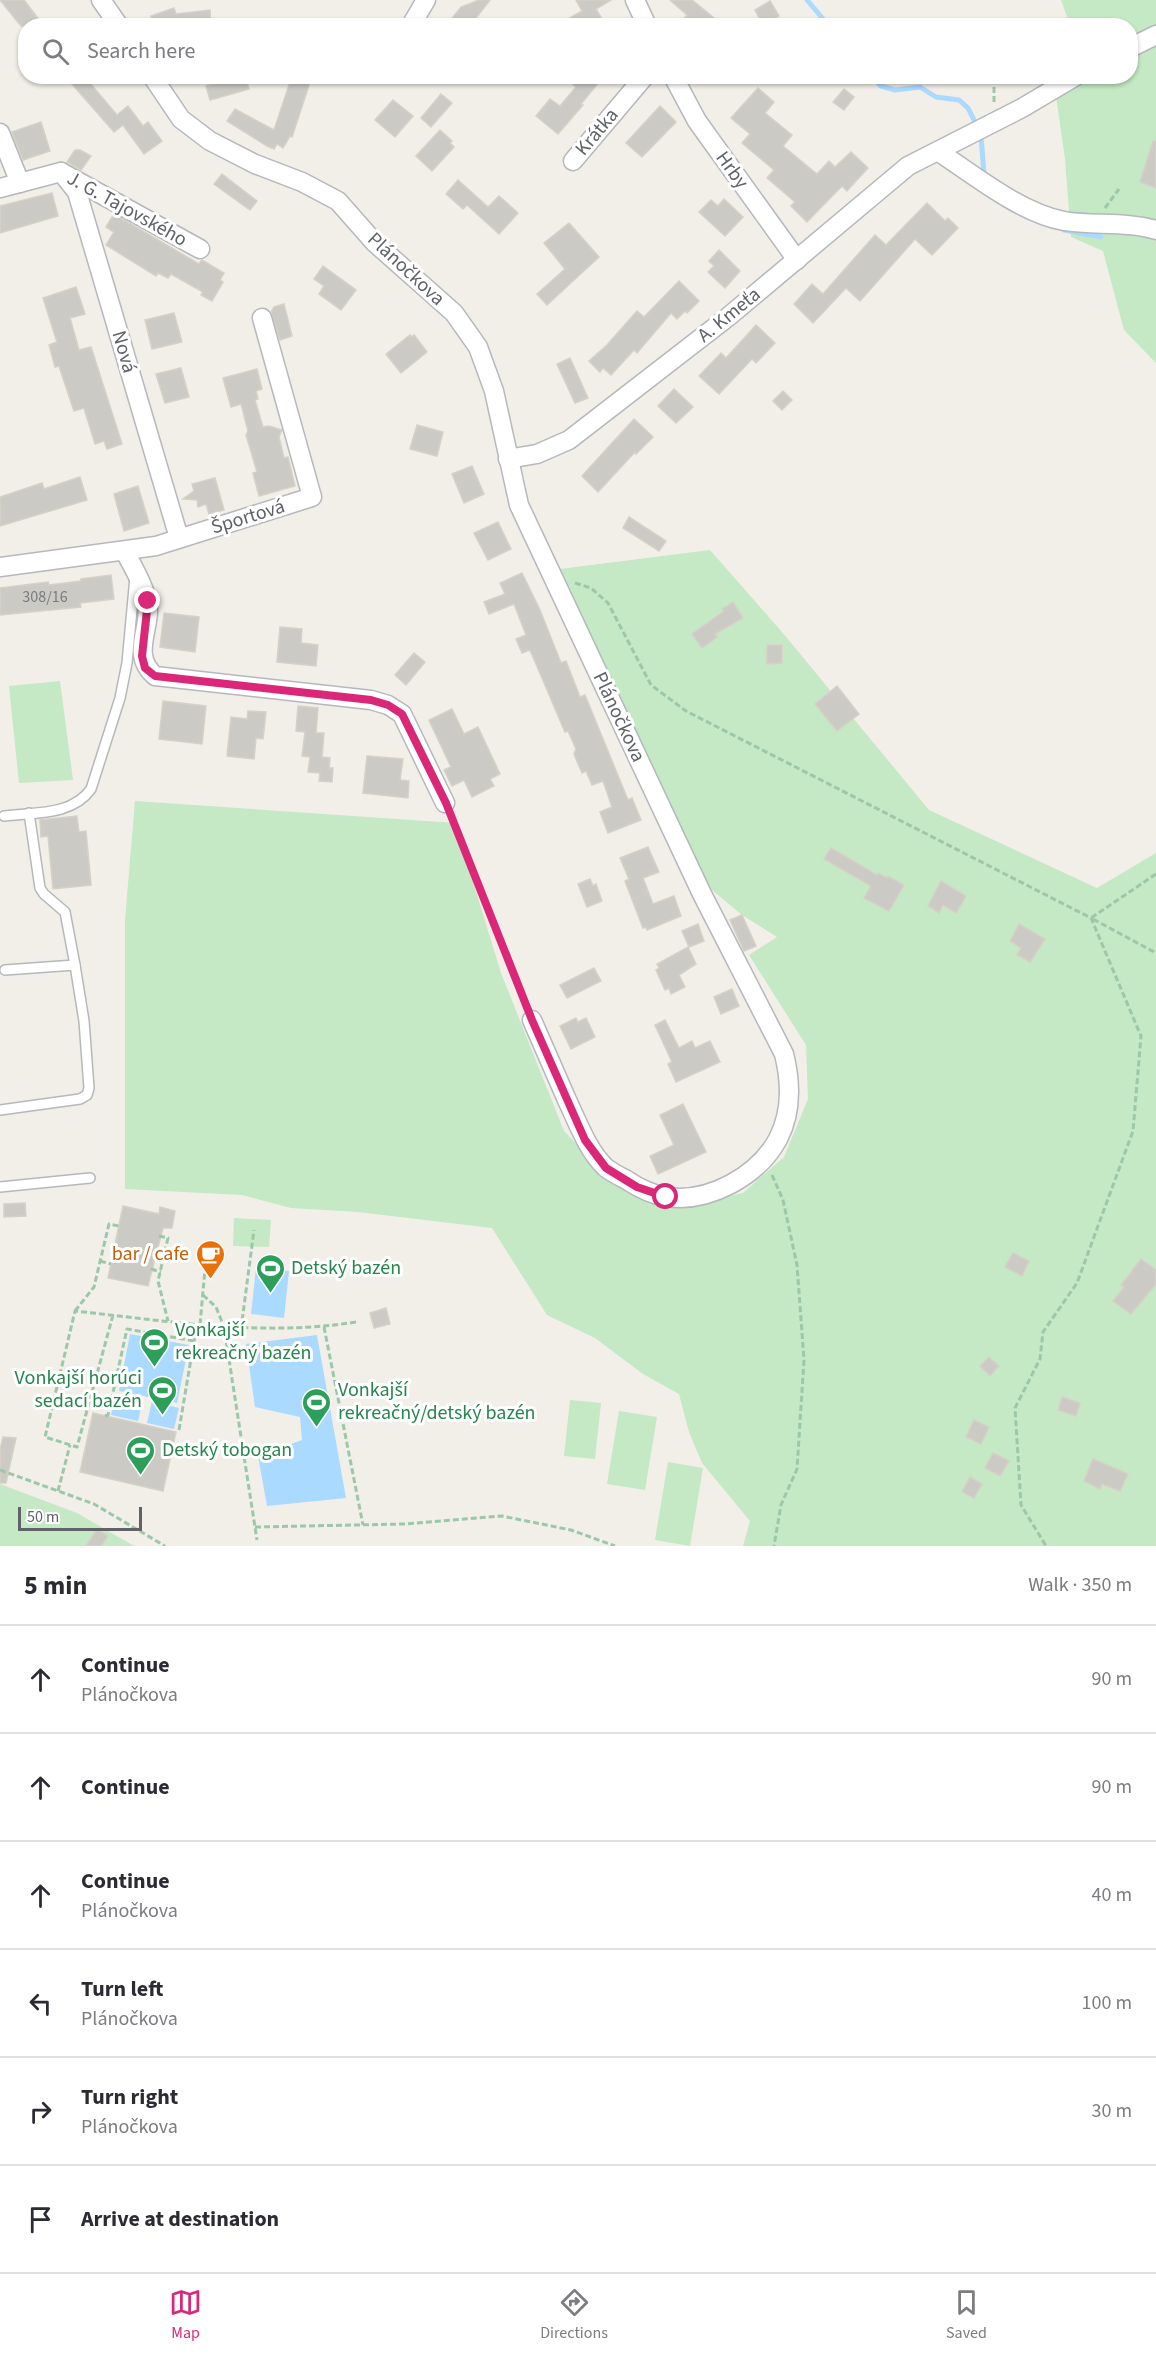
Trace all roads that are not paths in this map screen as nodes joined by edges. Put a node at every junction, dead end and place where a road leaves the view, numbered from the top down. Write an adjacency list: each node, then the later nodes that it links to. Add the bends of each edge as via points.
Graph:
1 (101, 0): 4 (street)
2 (426, 0): 5 (street)
3 (635, 0): 6 (street)
4 (113, 18)
5 (415, 18)
6 (643, 18)
7 (1156, 35): 8 (street)
8 (1138, 44)
9 (157, 84): 23 (street, Plánočkova, via 181,119 210,141 338,201 375,243 454,313 478,347 494,391)
10 (638, 84): 15 (street, Krátka)
11 (677, 84): 21 (street, Hrby, via 697,121)
12 (1062, 84): 14 (street, A. Kmeťa)
13 (0, 133): 17 (street)
14 (939, 152): 19 (street, via 1042,214 1064,221); 21 (street, A. Kmeťa, via 909,166)
15 (573, 161)
16 (61, 172): 17 (street, J. G. Tajovského); 20 (street, J. G. Tajovského); 24 (street, Nová, via 77,192)
17 (20, 183): 18 (street, J. G. Tajovského)
18 (0, 188)
19 (1156, 230)
20 (200, 249)
21 (797, 260): 23 (street, A. Kmeťa, via 569,440 537,454)
22 (261, 318): 24 (street, Športová, via 312,497)
23 (508, 459): 33 (street, Plánočkova, via 519,505 673,832 784,1054 790,1097 778,1138 764,1158 727,1187 699,1197 666,1197 637,1187 606,1168 585,1140)
24 (179, 538): 25 (street, Športová)
25 (125, 552): 26 (street, Športová); 27 (street)
26 (0, 567)
27 (135, 572): 28 (street, via 148,601 142,656 145,668 155,676 388,705 402,714); 29 (lane, via 120,698 91,789 75,805)
28 (446, 803)
29 (29, 813): 30 (lane); 31 (lane, via 40,888 65,912)
30 (4, 816)
31 (75, 965): 32 (lane); 34 (lane, via 84,1021 87,1095)
32 (5, 970)
33 (532, 1020)
34 (0, 1110)
35 (90, 1179): 36 (lane)
36 (0, 1187)

